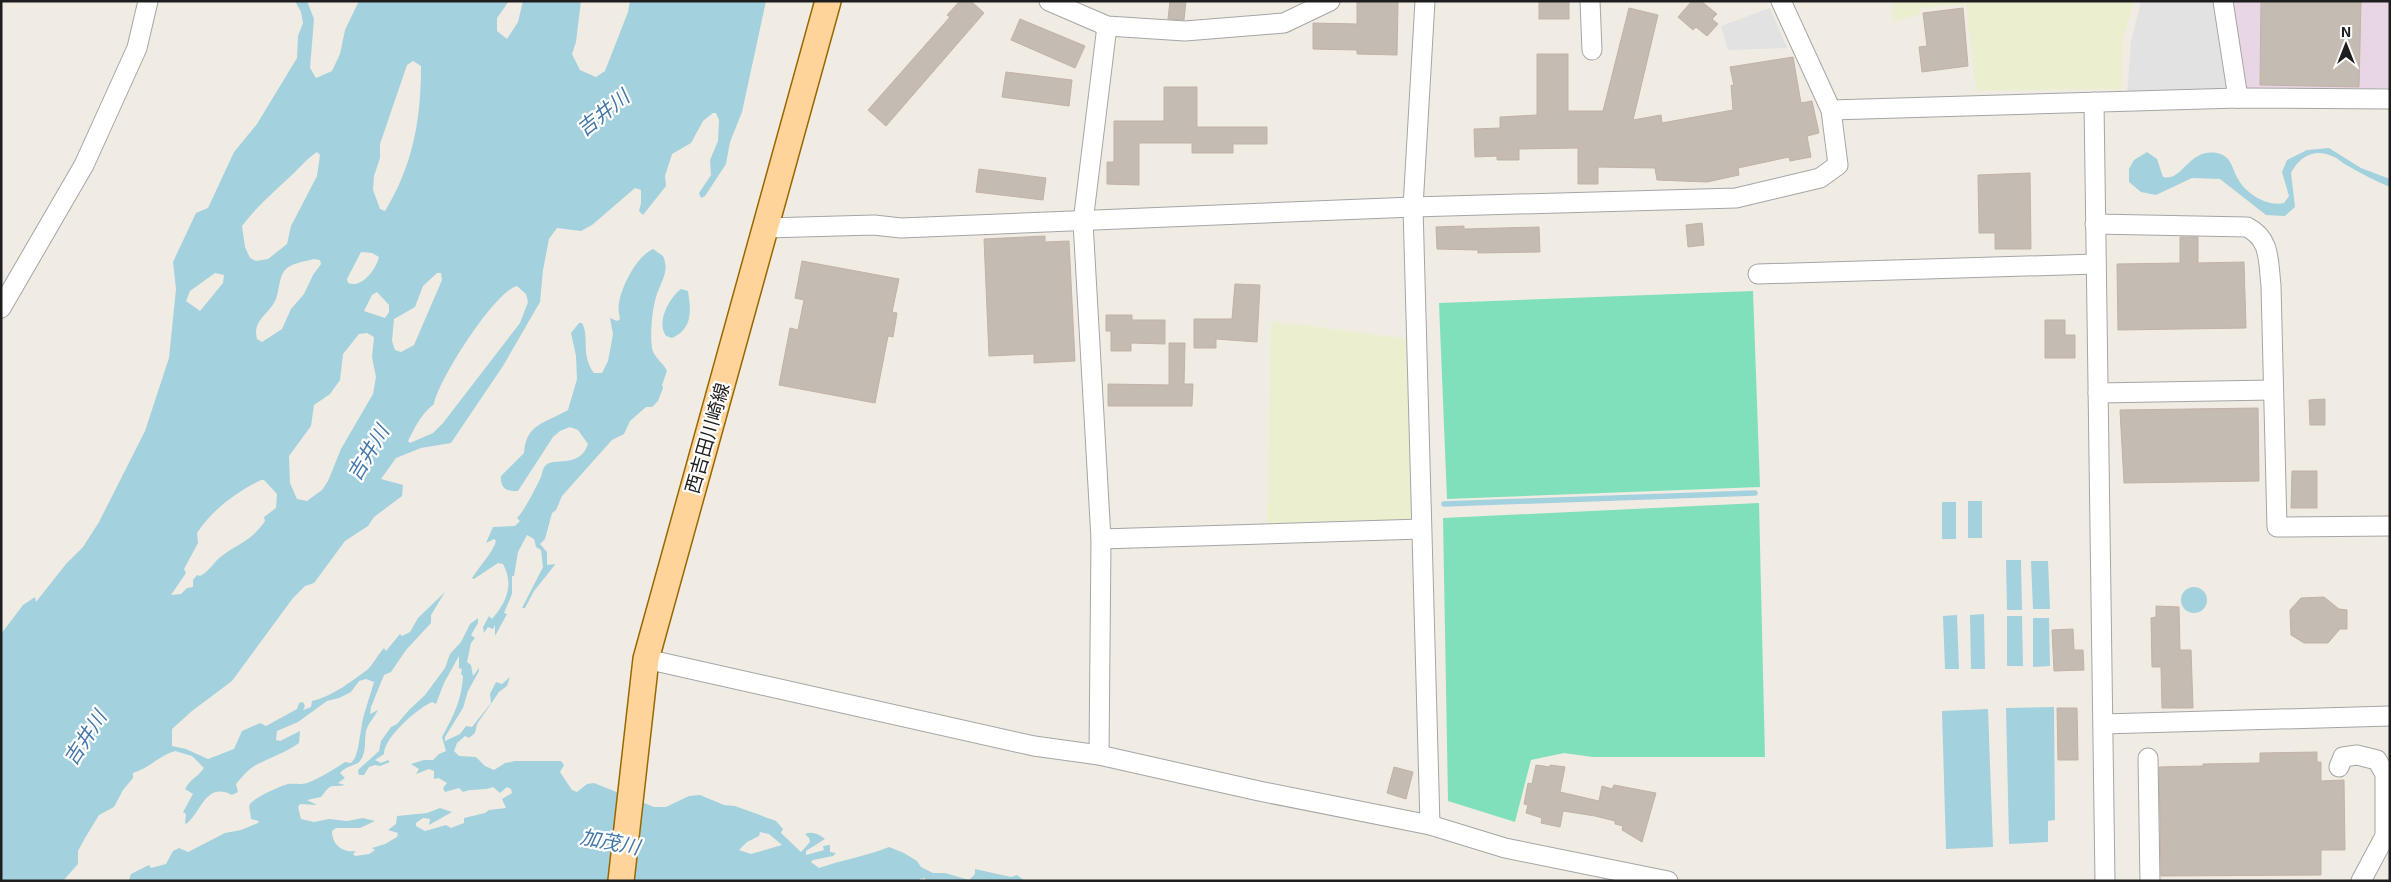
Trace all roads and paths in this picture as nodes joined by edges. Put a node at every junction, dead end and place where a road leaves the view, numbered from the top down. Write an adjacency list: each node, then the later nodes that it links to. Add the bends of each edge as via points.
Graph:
1 (148, 1): 21 (street, via 137,48 84,165)
2 (828, 1): 18 (main road, 西吉田川崎線)
3 (1049, 1): 9 (street)
4 (1330, 1): 9 (street, via 1284,23 1272,25 1186,31)
5 (1424, 1): 15 (street)
6 (1590, 1): 10 (street)
7 (1781, 1): 14 (street)
8 (2223, 1): 11 (street)
9 (1107, 26): 16 (street)
10 (1592, 50)
11 (2238, 98): 12 (street); 13 (street)
12 (2390, 99)
13 (2094, 102): 14 (street); 17 (street)
14 (1831, 110): 15 (street, via 1838,165 1820,178 1736,198)
15 (1414, 207): 16 (street); 25 (street)
16 (1083, 222): 18 (street, via 901,228 874,225); 26 (street)
17 (2096, 224): 19 (street); 22 (street, via 2247,227 2258,232 2267,247 2271,285)
18 (766, 228): 27 (main road, 西吉田川崎線)
19 (2096, 264): 20 (street); 23 (street)
20 (1758, 274)
21 (1, 308)
22 (2273, 390): 23 (street); 24 (street, via 2277,527)
23 (2098, 393): 29 (street)
24 (2390, 526)
25 (1421, 529): 26 (street); 33 (street)
26 (1101, 539): 30 (street)
27 (644, 669): 30 (street, via 1034,746); 34 (main road, 西吉田川崎線)
28 (2390, 716): 29 (street)
29 (2103, 724): 36 (street)
30 (1099, 755): 33 (street)
31 (2148, 758): 37 (street)
32 (2339, 767): 38 (street, via 2343,757 2357,755 2377,760 2385,774 2385,836)
33 (1430, 825): 35 (street, via 1505,848)
34 (621, 881)
35 (1668, 881)
36 (2105, 881)
37 (2150, 881)
38 (2361, 881)

